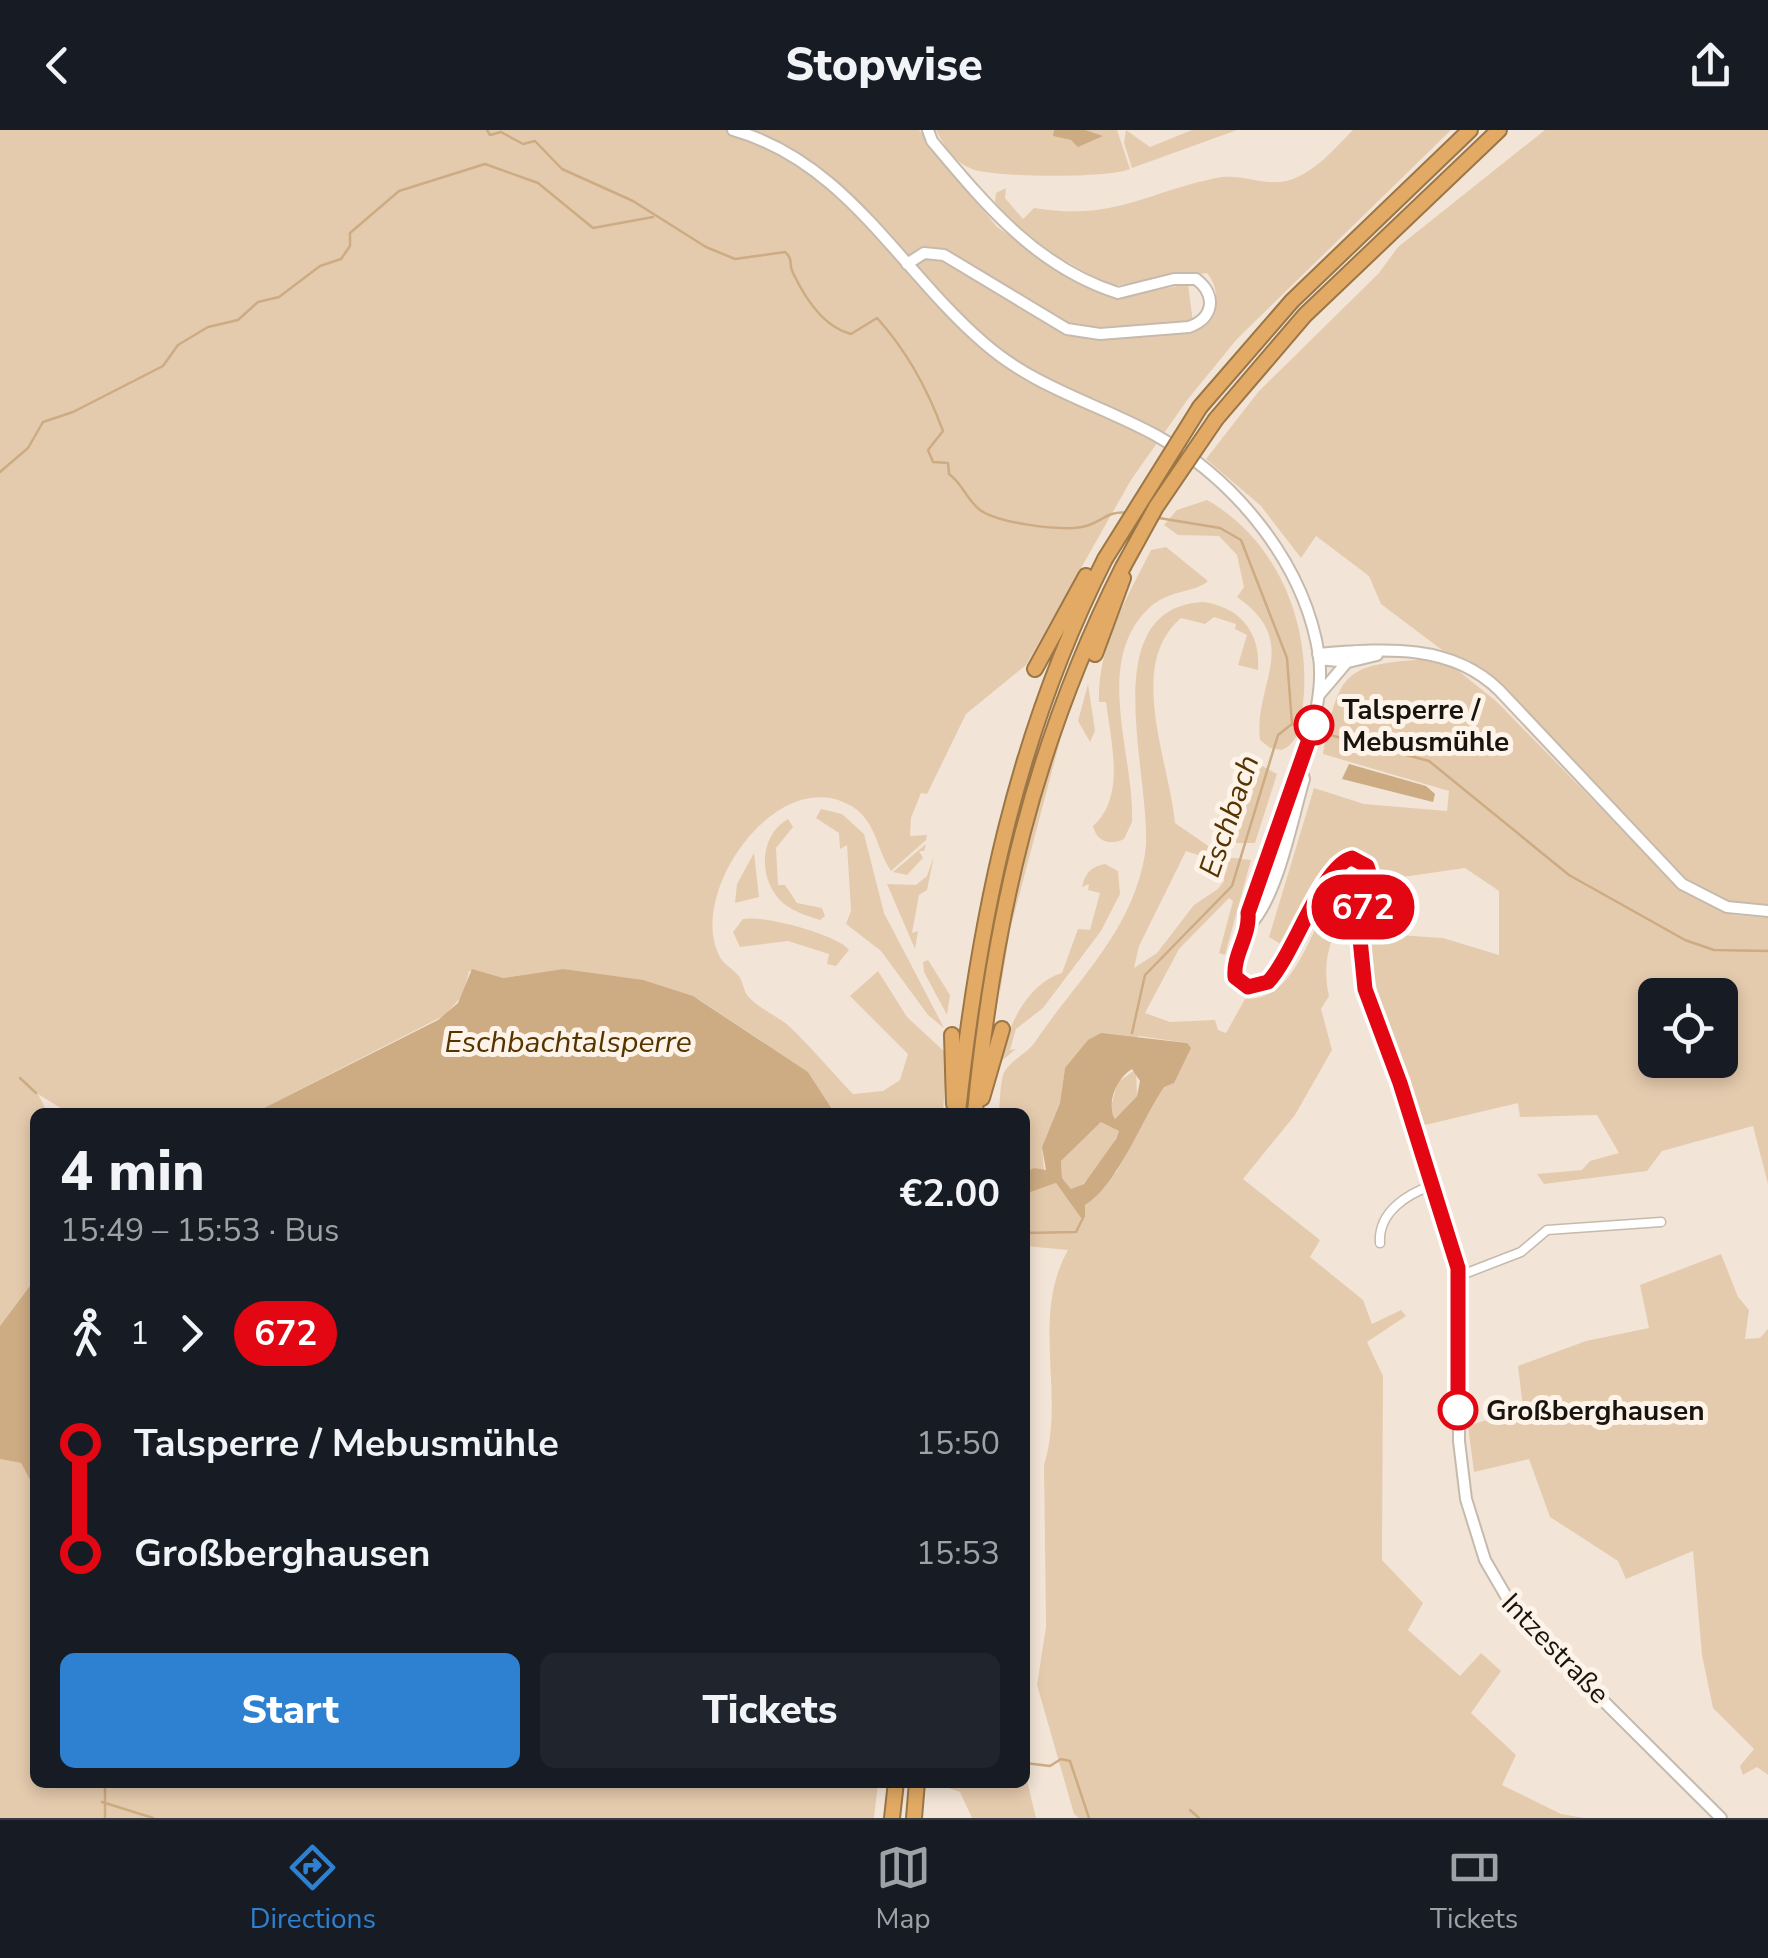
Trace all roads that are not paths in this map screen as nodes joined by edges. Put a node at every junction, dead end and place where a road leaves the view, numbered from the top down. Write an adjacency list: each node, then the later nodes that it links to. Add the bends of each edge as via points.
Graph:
1 (733, 130): 5 (main road, via 775,144 820,171)
2 (928, 130): 5 (main road, via 993,214 1042,254 1118,293 1196,279 1209,293 1210,308 1201,323 1189,327 1086,333 1055,323 944,255 924,253)
3 (1470, 130): 6 (highway, bridge, via 1292,301 1200,407)
4 (1499, 130): 7 (highway, bridge, via 1305,315 1216,419)
5 (907, 264): 10 (main road, via 959,321 1012,365 1160,438 1226,488 1283,561)
6 (1105, 559): 12 (highway, via 1088,572); 18 (highway, via 1054,668 1004,823)
7 (1123, 567): 9 (highway, via 1124,586); 19 (highway, via 1065,691 1022,823 998,939)
8 (1383, 653): 10 (main road); 11 (main road); 14 (main road, via 1435,654 1478,672 1682,884 1726,907)
9 (1095, 654)
10 (1319, 657): 11 (main road); 13 (main road)
11 (1348, 662): 13 (main road)
12 (1035, 669)
13 (1318, 697): 21 (main road, Intzestraße, via 1301,768 1293,775 1248,913 1235,977 1245,986 1262,986 1289,955 1336,866 1352,858 1367,866 1372,882 1359,929 1365,989)
14 (1768, 911)
15 (1002, 1028): 20 (highway)
16 (952, 1035): 17 (highway)
17 (956, 1108)
18 (957, 1108)
19 (977, 1108)
20 (977, 1108)
21 (1433, 1185): 23 (street, via 1402,1198 1379,1231); 24 (main road, Intzestraße)
22 (1661, 1222): 24 (street, via 1546,1230 1522,1252)
23 (1380, 1243)
24 (1460, 1276): 29 (main road, Intzestraße, via 1463,1480 1492,1577 1517,1614)
25 (895, 1788): 27 (highway)
26 (917, 1788): 28 (highway)
27 (892, 1818)
28 (914, 1818)
29 (1721, 1818)

